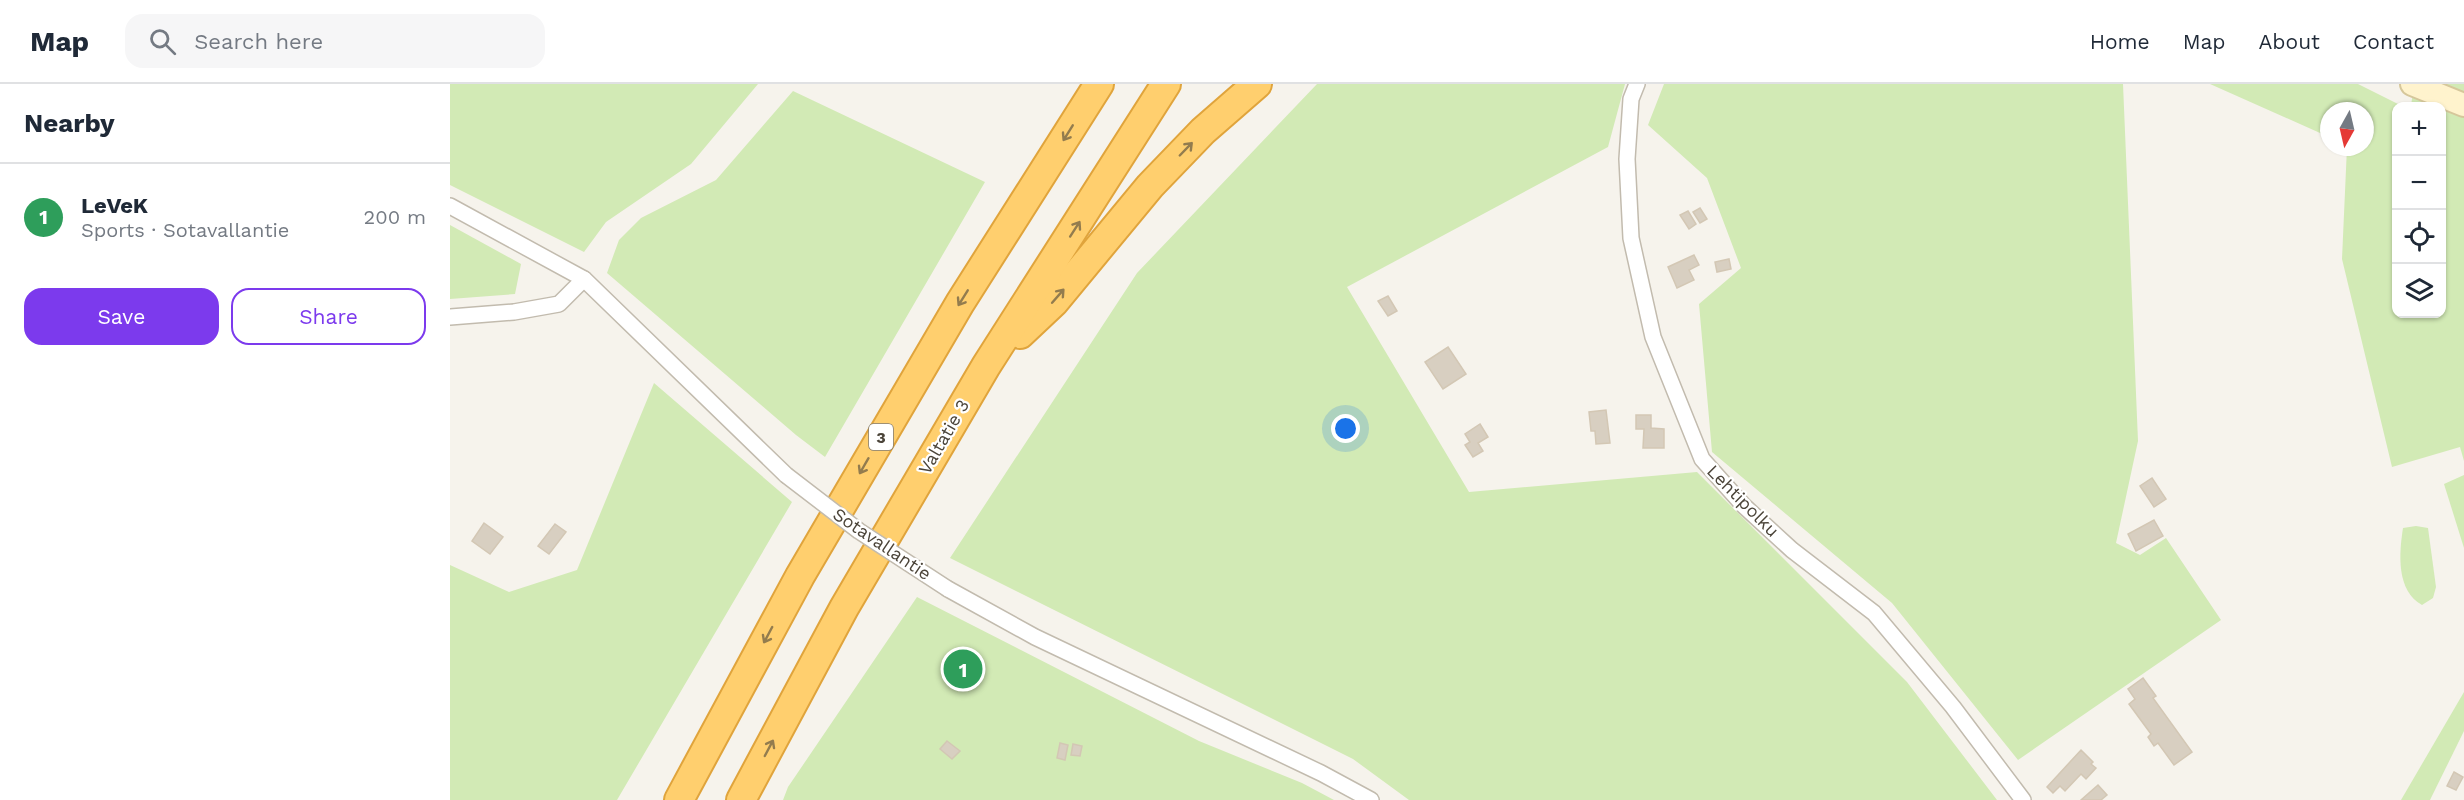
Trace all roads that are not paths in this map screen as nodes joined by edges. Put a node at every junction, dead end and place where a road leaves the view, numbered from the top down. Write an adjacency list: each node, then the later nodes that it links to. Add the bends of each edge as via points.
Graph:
1 (1099, 84): 11 (highway, 3, one-way to 11, via 954,313 800,576)
2 (1166, 84): 10 (highway, Valtatie 3, one-way to 2)
3 (1257, 84): 10 (highway, one-way to 3, via 1054,302 1157,178)
4 (1638, 84): 14 (street, Lehtipolku, via 1631,99 1627,159 1631,238 1653,337 1702,459 1744,506 1792,550 1874,613 1953,707)
5 (2412, 84): 6 (street)
6 (2464, 105)
7 (450, 206): 8 (street, Sotavallantie)
8 (584, 279): 9 (street, via 559,304); 13 (street, Sotavallantie, bridge, via 786,475 859,531 948,589 1035,637)
9 (450, 317)
10 (986, 366): 12 (highway, Valtatie 3, one-way to 10, via 844,608)
11 (679, 800)
12 (741, 800)
13 (1371, 800)
14 (2023, 800)

